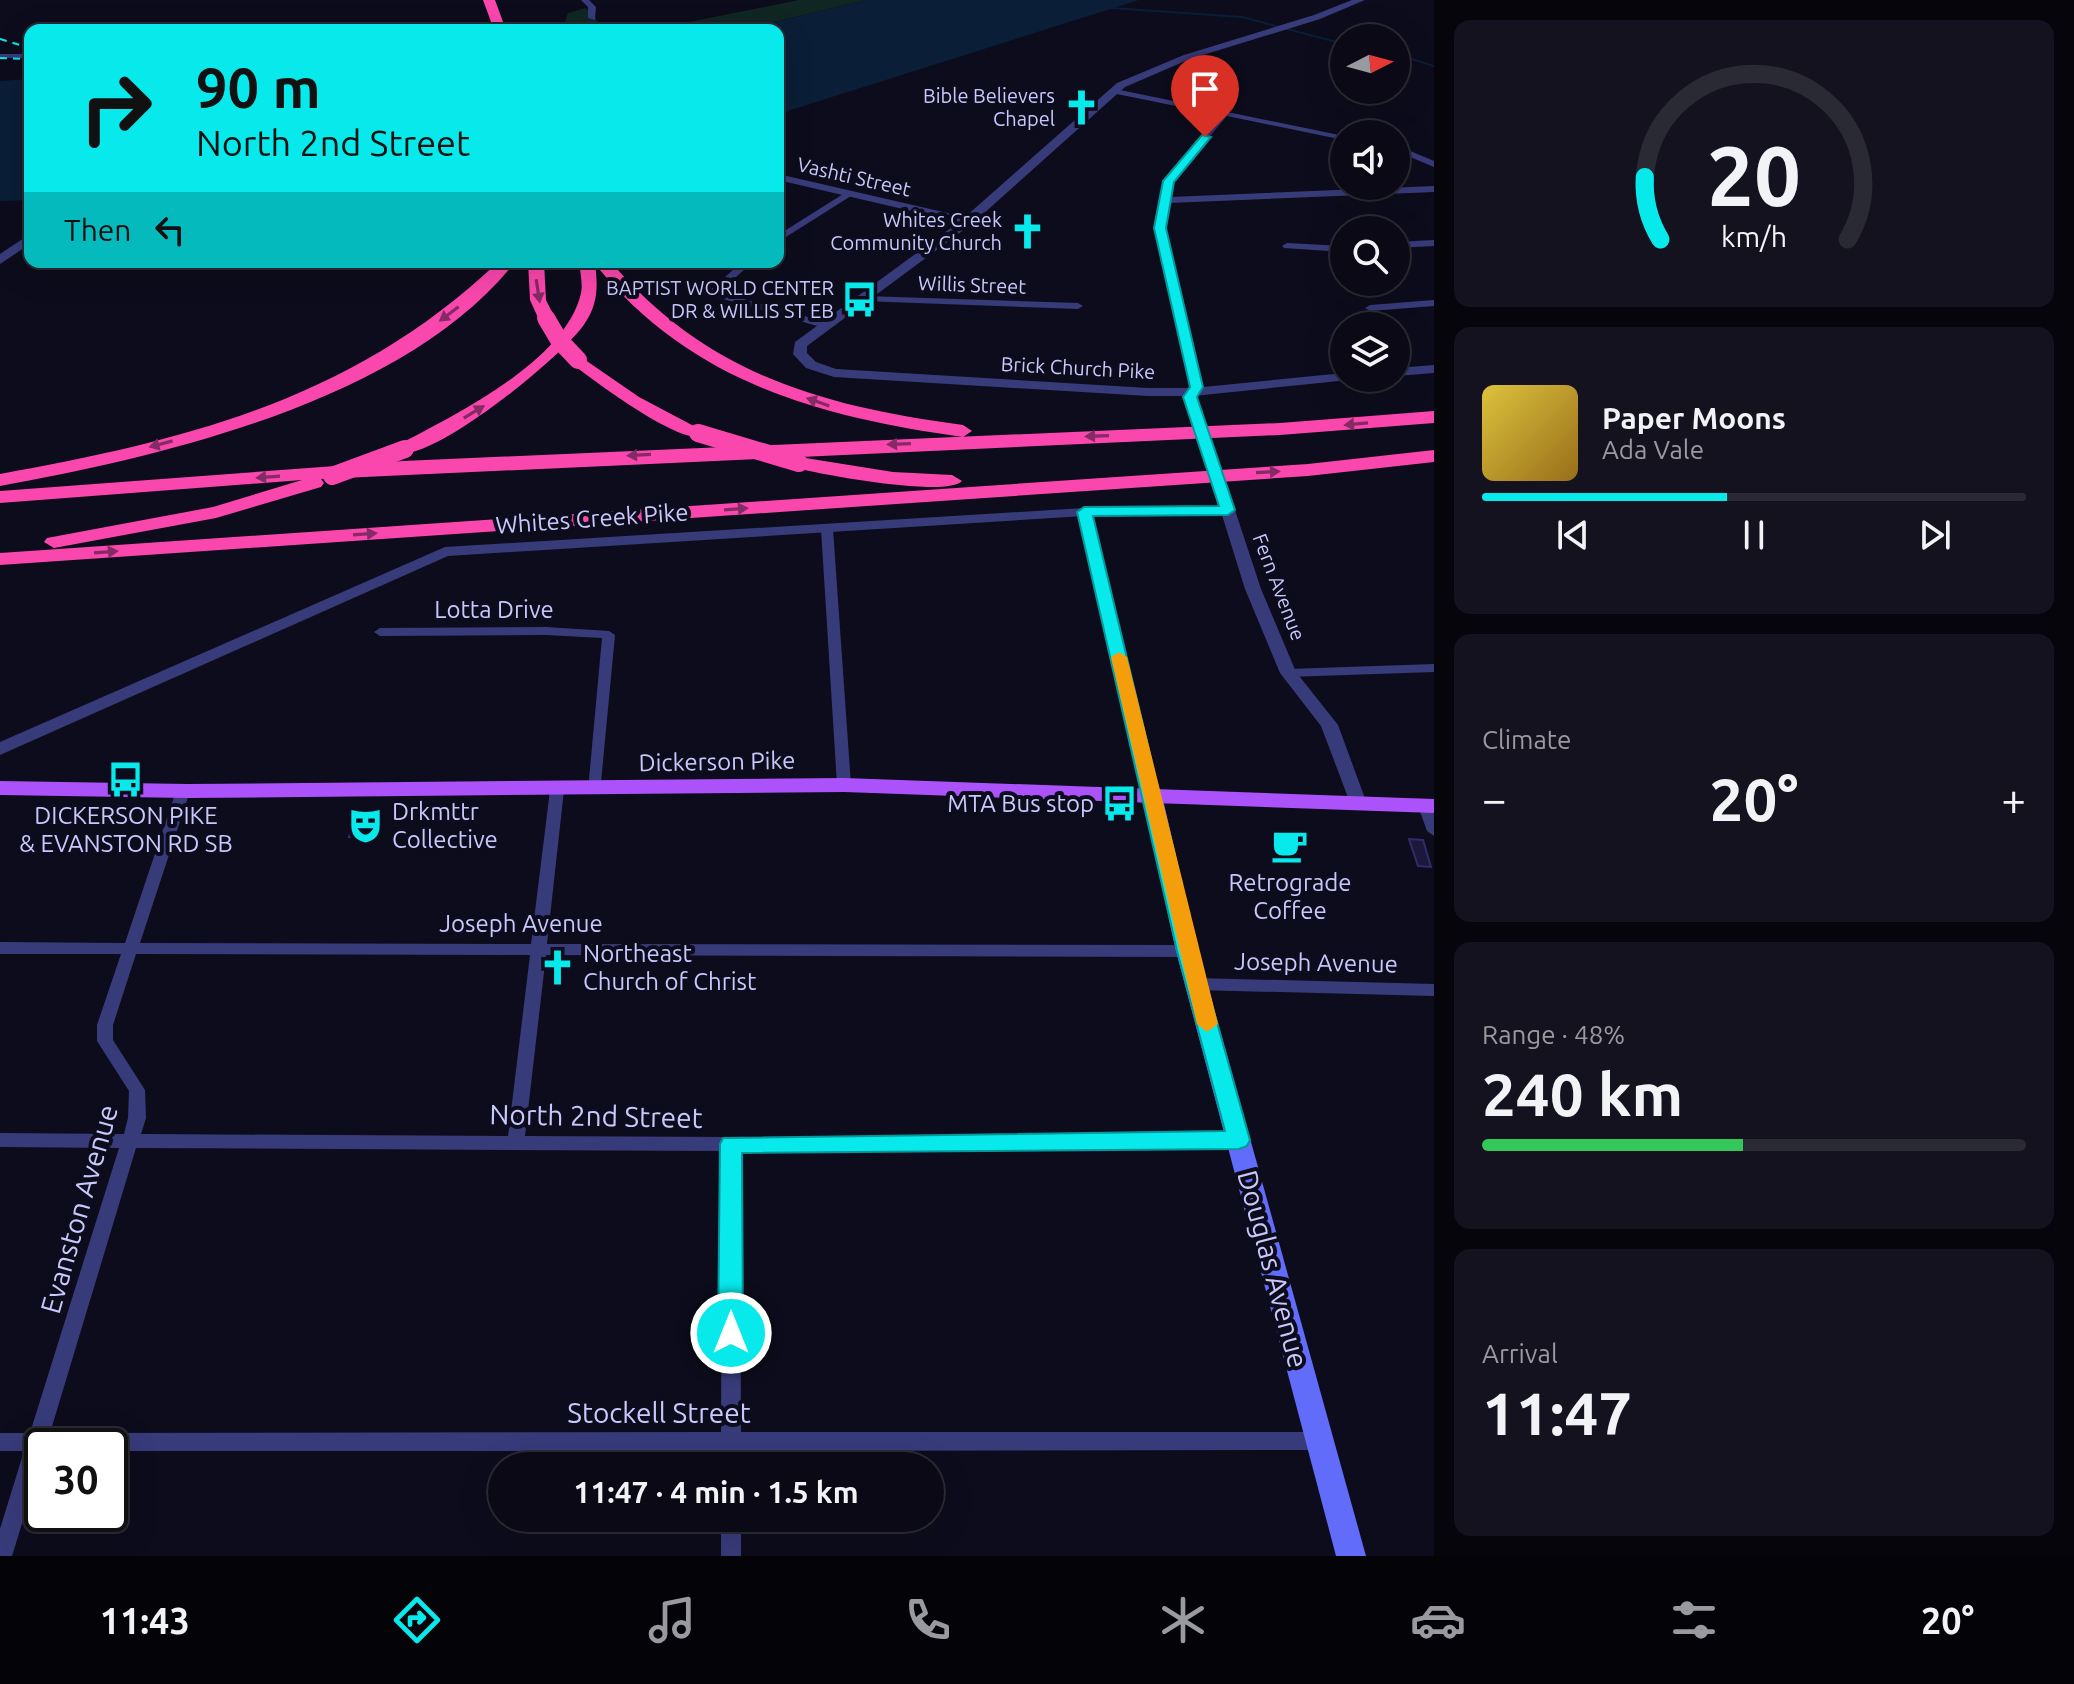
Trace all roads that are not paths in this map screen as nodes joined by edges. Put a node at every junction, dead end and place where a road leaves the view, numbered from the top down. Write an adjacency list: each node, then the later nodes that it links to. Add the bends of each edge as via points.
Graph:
1 (489, 0): 6 (highway)
2 (504, 0): 7 (highway)
3 (585, 0): 5 (street)
4 (1360, 0): 10 (street, via 1187,57)
5 (592, 18)
6 (504, 24)
7 (507, 24)
8 (0, 56): 9 (street)
9 (24, 56)
10 (1115, 91): 11 (street); 19 (street)
11 (1226, 113): 12 (street); 18 (street, Fern Avenue, via 1168,181)
12 (1330, 135)
13 (1410, 154): 14 (street)
14 (1434, 164)
15 (784, 178): 17 (street, Vashti Street)
16 (1434, 189): 18 (street)
17 (848, 194): 19 (street, Vashti Street); 20 (street)
18 (1166, 200): 40 (street, Fern Avenue, via 1160,228 1197,387)
19 (969, 221): 32 (street)
20 (784, 235)
21 (24, 242): 26 (street)
22 (1434, 243): 23 (street)
23 (1410, 244)
24 (1287, 246): 25 (street)
25 (1330, 248)
26 (0, 260)
27 (502, 268): 45 (highway, one-way to 45, via 411,340 310,393 188,437)
28 (536, 268): 44 (highway, one-way to 44, bridge, via 538,300 546,318 578,360 633,401 698,433 799,463 893,478)
29 (588, 268): 50 (highway, one-way to 29, bridge, via 216,512 298,489 405,449 474,413 552,353 591,290)
30 (608, 268): 42 (highway, one-way to 30, via 890,421 781,389 735,370 663,324)
31 (741, 268): 36 (street, via 712,293)
32 (865, 299): 34 (street, Willis Street); 36 (street)
33 (1434, 303): 35 (street)
34 (1078, 306)
35 (1370, 308)
36 (825, 325): 40 (street, Brick Church Pike, via 800,345 800,354 811,365 834,373)
37 (1434, 369): 38 (street)
38 (1410, 371)
39 (1330, 378): 40 (street, Brick Church Pike)
40 (1193, 392): 47 (street, Fern Avenue, bridge, via 1190,397)
41 (1434, 417): 42 (highway, one-way to 42)
42 (1033, 438): 46 (highway, one-way to 46, via 403,467)
43 (1434, 456): 44 (highway, one-way to 43, via 1308,470)
44 (1134, 479): 51 (highway, one-way to 44)
45 (0, 480)
46 (0, 497)
47 (1228, 510): 48 (street, Whites Creek Pike); 54 (street, Fern Avenue)
48 (1084, 512): 49 (street, Whites Creek Pike); 61 (street)
49 (827, 529): 55 (street, Whites Creek Pike, via 429,556); 56 (street)
50 (0, 551)
51 (0, 559)
52 (380, 632): 59 (street, Lotta Drive, via 609,635)
53 (1434, 668): 54 (street)
54 (1288, 673): 62 (street, Fern Avenue, via 1329,725)
55 (0, 749)
56 (844, 785): 59 (main road, Dickerson Pike); 61 (main road, Dickerson Pike)
57 (0, 788): 60 (main road, Dickerson Pike)
58 (557, 790): 59 (main road, Dickerson Pike); 60 (main road, Dickerson Pike); 67 (street)
59 (595, 790)
60 (183, 791): 65 (street, Evanston Avenue)
61 (1152, 795): 62 (main road, Dickerson Pike); 68 (main road, Douglas Avenue)
62 (1358, 804): 63 (main road, Dickerson Pike)
63 (1429, 806): 64 (street)
64 (1434, 831)
65 (128, 947): 66 (street, Joseph Avenue); 67 (street, Joseph Avenue); 73 (street, Evanston Avenue, via 105,1041 137,1090 137,1118)
66 (0, 948)
67 (540, 948): 68 (street, Joseph Avenue); 74 (street)
68 (1187, 951): 69 (main road, Douglas Avenue)
69 (1196, 984): 70 (street, Joseph Avenue); 72 (main road, Douglas Avenue)
70 (1434, 990)
71 (0, 1140): 73 (street, North 2nd Street)
72 (1239, 1140): 75 (street, North 2nd Street); 78 (main road, Douglas Avenue)
73 (129, 1141): 74 (street, North 2nd Street); 76 (street, Evanston Avenue)
74 (516, 1141): 75 (street, North 2nd Street)
75 (731, 1144): 77 (street)
76 (41, 1428)
77 (730, 1440): 78 (street, Stockell Street); 81 (street, Stockell Street); 82 (street)
78 (1318, 1441): 87 (main road, Douglas Avenue)
79 (0, 1442): 80 (street, Stockell Street)
80 (24, 1442)
81 (128, 1442)
82 (730, 1452)
83 (24, 1484): 85 (street, Evanston Avenue)
84 (731, 1532): 86 (street)
85 (2, 1556)
86 (731, 1556)
87 (1351, 1556)

